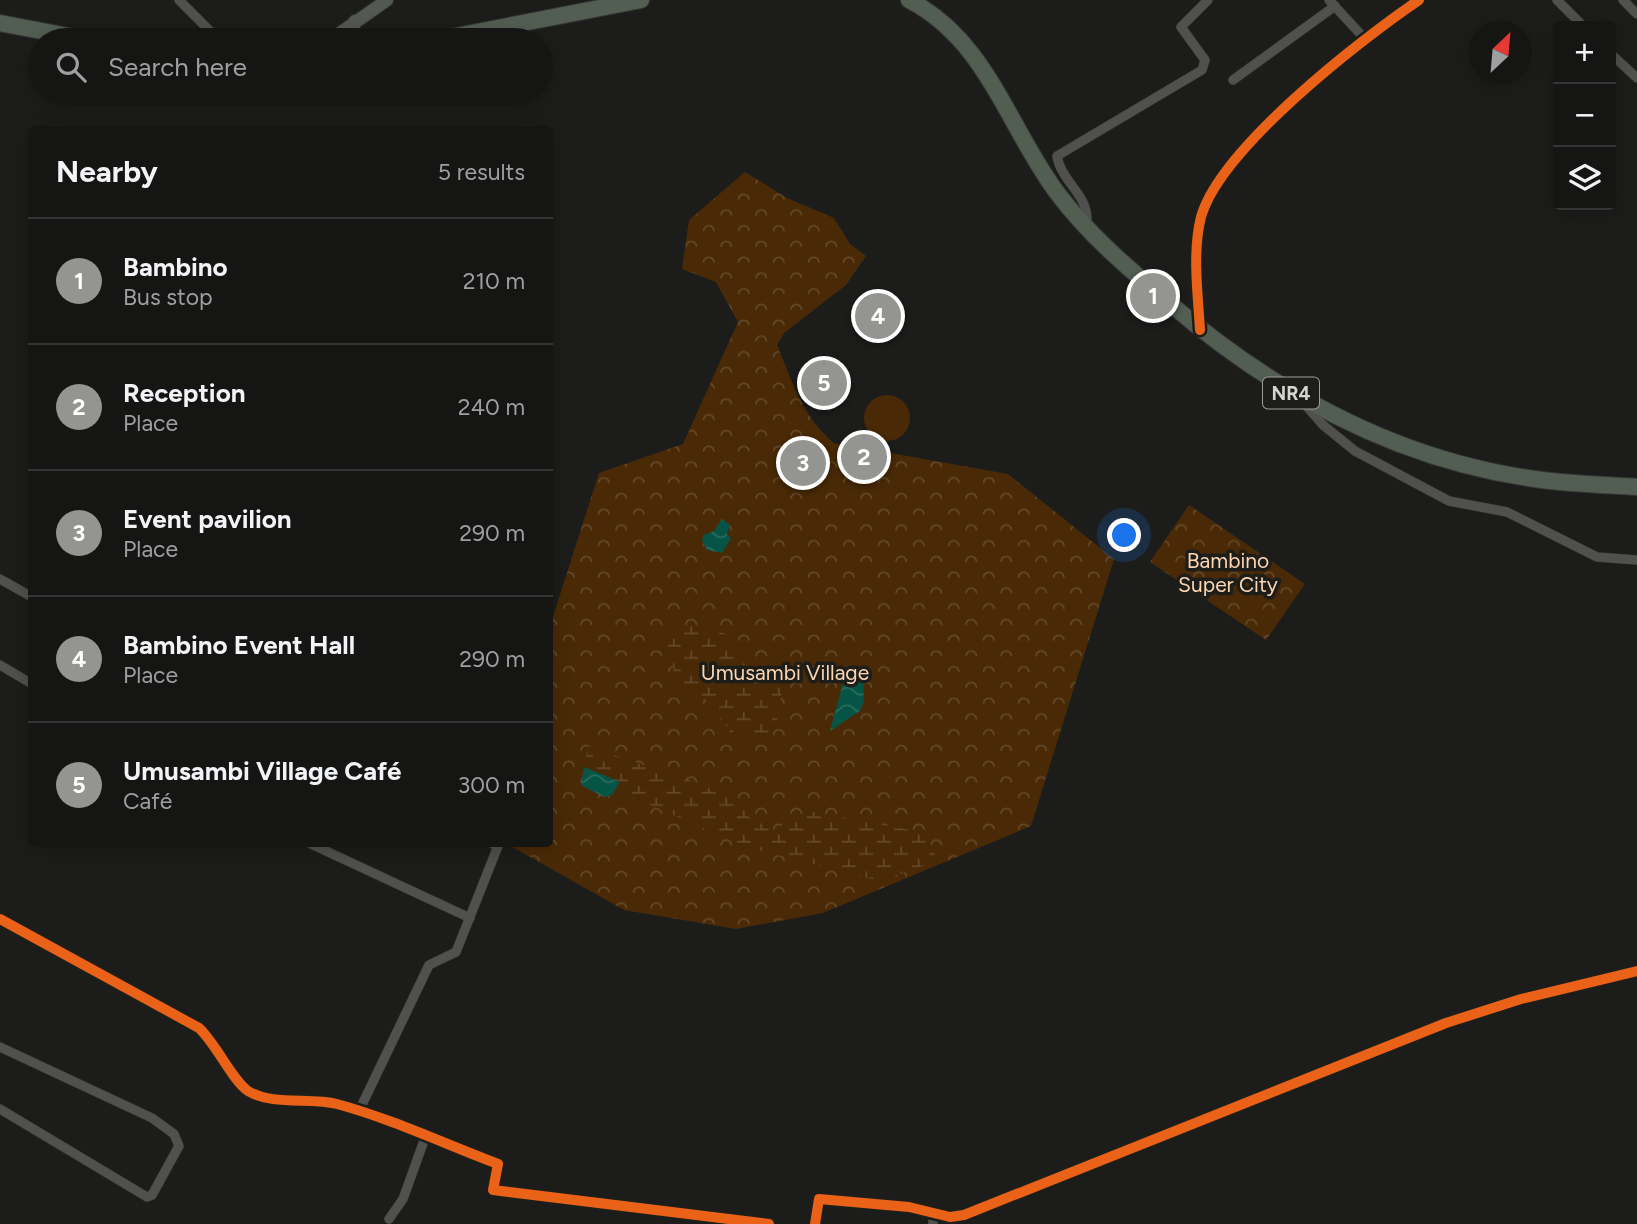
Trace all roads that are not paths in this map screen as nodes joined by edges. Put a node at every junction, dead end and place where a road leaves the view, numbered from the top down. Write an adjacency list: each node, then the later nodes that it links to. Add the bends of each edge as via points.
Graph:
1 (179, 0): 16 (street)
2 (387, 0): 12 (street)
3 (641, 0): 19 (highway)
4 (909, 0): 24 (highway, NR4, via 959,37 984,69)
5 (929, 0): 24 (highway, NR4, via 956,20 987,55 1012,99)
6 (1208, 0): 25 (street, via 1181,27 1205,60 1202,70 1057,156 1084,203)
7 (1419, 0): 20 (street)
8 (1557, 0): 13 (street)
9 (1623, 0): 11 (street)
10 (1332, 3): 20 (street); 23 (street)
11 (1637, 14)
12 (355, 20): 17 (street); 18 (street)
13 (1578, 21)
14 (0, 23): 15 (highway)
15 (28, 28)
16 (207, 28)
17 (345, 28)
18 (353, 28)
19 (498, 28)
20 (1366, 39): 26 (street, via 1284,110 1218,179 1201,218 1197,241)
21 (1616, 59): 22 (street)
22 (1637, 78)
23 (1233, 80)
24 (1030, 147): 25 (highway, NR4, via 1056,192)
25 (1086, 228): 26 (highway, NR4)
26 (1200, 330): 27 (highway, NR4)
27 (1298, 398): 28 (highway, NR4, via 1421,453 1542,480); 29 (street, via 1355,451 1449,501 1507,512 1597,557)
28 (1637, 487)
29 (1637, 560)
30 (0, 579): 31 (street)
31 (28, 595)
32 (0, 665): 33 (street)
33 (28, 682)
34 (317, 847): 36 (street)
35 (498, 847): 36 (street)
36 (470, 918): 41 (street, via 454,954 429,965)
37 (0, 919): 41 (street, via 199,1028 239,1083 252,1093 316,1100)
38 (1637, 971): 43 (street, via 1446,1023 964,1215 950,1217)
39 (0, 1047): 40 (street, via 152,1118 174,1134 179,1146 147,1197)
40 (0, 1110)
41 (359, 1111): 42 (street)
42 (426, 1135): 44 (street, via 403,1199); 45 (street, via 498,1164 493,1190)
43 (933, 1211): 46 (street, via 819,1199); 47 (street)
44 (389, 1219)
45 (769, 1224)
46 (816, 1224)
47 (933, 1224)

